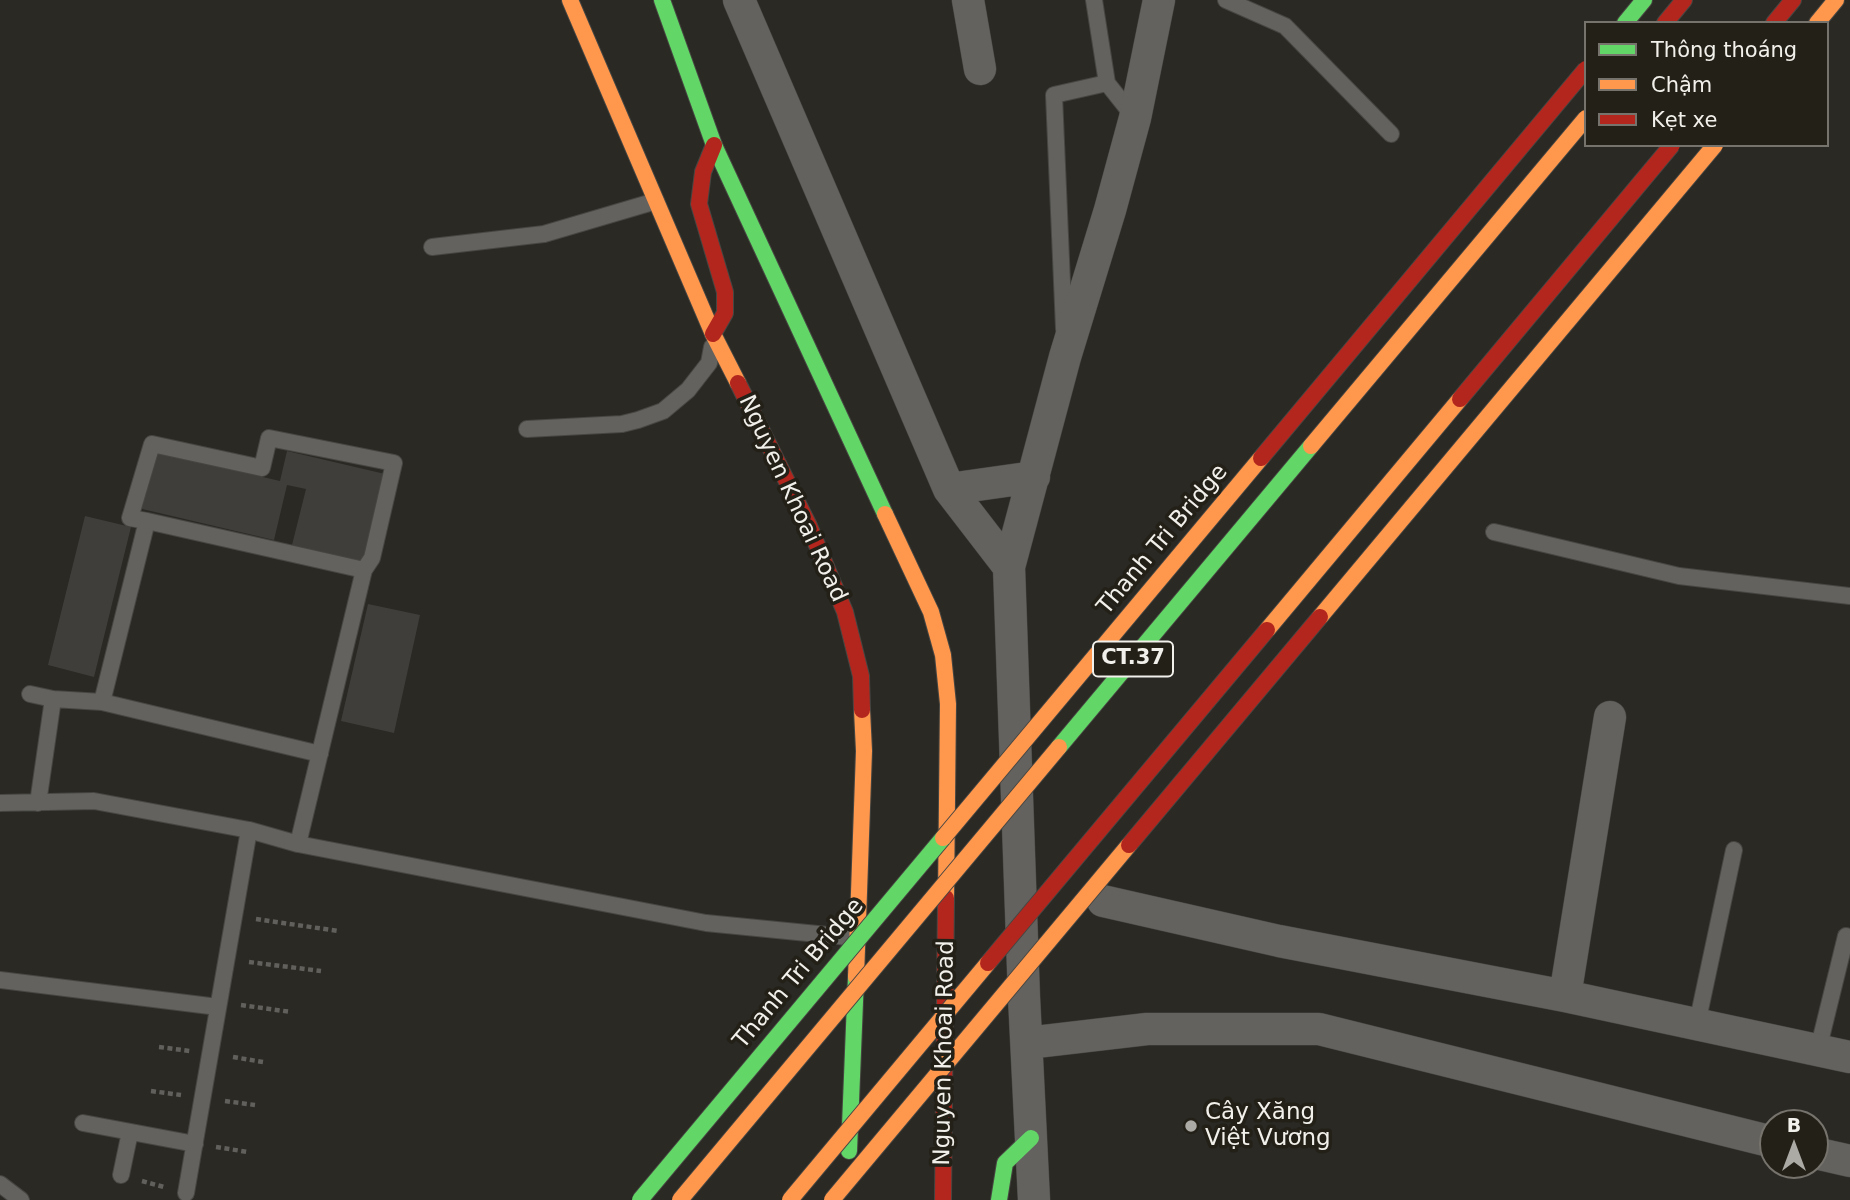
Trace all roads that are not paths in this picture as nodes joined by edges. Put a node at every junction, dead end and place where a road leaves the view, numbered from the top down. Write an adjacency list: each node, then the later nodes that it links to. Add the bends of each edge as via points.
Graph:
1 (569, 0): 26 (main road, Nguyen Khoai Road)
2 (662, 0): 22 (main road, Nguyen Khoai Road)
3 (739, 0): 32 (street)
4 (968, 0): 16 (street)
5 (1094, 0): 18 (lane)
6 (1159, 0): 19 (street)
7 (1226, 0): 21 (lane, via 1285,26)
8 (1644, 0): 12 (main road)
9 (1684, 0): 13 (main road)
10 (1793, 0): 14 (main road)
11 (1839, 0): 15 (street)
12 (1627, 21)
13 (1667, 21)
14 (1776, 21)
15 (1821, 21)
16 (979, 69)
17 (1584, 71): 70 (main road, Thanh Tri Bridge, bridge)
18 (1107, 83): 19 (lane); 29 (lane, via 1054,95)
19 (1135, 118): 29 (street)
20 (1584, 120): 71 (main road, CT.37, bridge)
21 (1391, 134)
22 (714, 145): 28 (main road, via 703,172 699,204 725,292 725,313); 75 (main road, Nguyen Khoai Road, via 931,612 943,655 948,704)
23 (1670, 147): 72 (main road, bridge)
24 (1715, 147): 48 (street, via 1426,494)
25 (1715, 147): 73 (main road, bridge)
26 (656, 201): 27 (lane, via 544,234); 28 (main road, Nguyen Khoai Road)
27 (432, 247)
28 (713, 334): 30 (lane, via 709,363 688,390 663,411 622,424); 49 (main road, Nguyen Khoai Road, via 809,526 845,612 861,676 864,751)
29 (1065, 357): 31 (street)
30 (527, 429)
31 (1034, 477): 32 (street); 35 (street)
32 (949, 489): 35 (street)
33 (147, 521): 36 (lane); 36 (lane, via 130,518 152,444 262,468 269,438 394,463 372,558); 40 (lane)
34 (1494, 532): 37 (lane, via 1679,576)
35 (1009, 567): 53 (street)
36 (364, 570): 42 (lane)
37 (1850, 596)
38 (30, 694): 39 (lane)
39 (52, 699): 40 (lane); 44 (lane)
40 (102, 702): 42 (lane)
41 (1610, 717): 52 (street)
42 (320, 754): 46 (lane)
43 (0, 803): 44 (lane)
44 (38, 803): 45 (lane, via 94,801)
45 (248, 830): 46 (lane); 54 (lane)
46 (298, 844): 49 (lane, via 706,923 848,937)
47 (1734, 850): 55 (lane)
48 (1103, 901): 52 (street, via 1279,941); 53 (street)
49 (857, 933): 74 (main road, Nguyen Khoai Road)
50 (1846, 936): 57 (lane)
51 (0, 980): 54 (lane)
52 (1564, 996): 55 (street)
53 (1024, 997): 56 (street)
54 (219, 1004): 63 (lane)
55 (1697, 1024): 57 (street)
56 (1027, 1043): 61 (street); 62 (street, via 1147,1029 1319,1029)
57 (1818, 1050): 58 (street)
58 (1850, 1057)
59 (83, 1123): 60 (lane)
60 (130, 1132): 63 (lane); 66 (lane)
61 (1031, 1138): 76 (main road, via 1005,1163); 77 (street)
62 (1759, 1139)
63 (195, 1144): 68 (lane)
64 (1829, 1156): 65 (street)
65 (1850, 1161)
66 (121, 1175)
67 (0, 1184): 69 (lane)
68 (186, 1193)
69 (21, 1200)
70 (640, 1200)
71 (680, 1200)
72 (790, 1200)
73 (832, 1200)
74 (847, 1200)
75 (943, 1200)
76 (999, 1200)
77 (1034, 1200)

